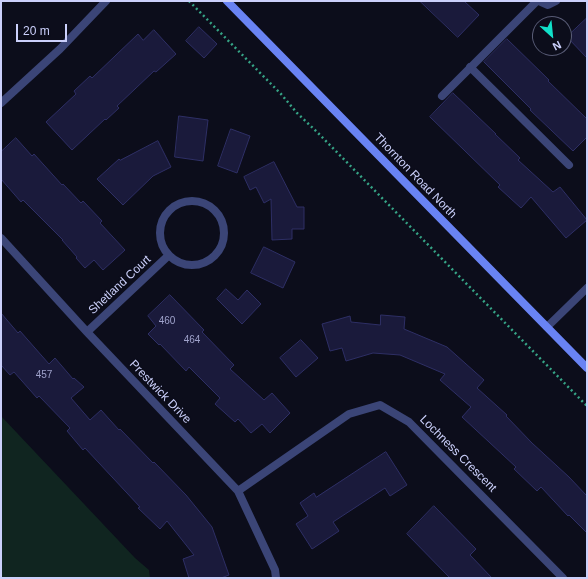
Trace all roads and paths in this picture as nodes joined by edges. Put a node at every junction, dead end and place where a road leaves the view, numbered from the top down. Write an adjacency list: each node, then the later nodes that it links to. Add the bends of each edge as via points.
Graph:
1 (106, 1): 8 (street, via 60,49)
2 (189, 1): 16 (path, via 281,94 306,123)
3 (227, 1): 13 (main road, Thornton Road North)
4 (538, 1): 5 (street, via 548,5); 6 (street)
5 (556, 1)
6 (470, 67): 7 (street); 9 (street)
7 (442, 96)
8 (1, 103)
9 (569, 165)
10 (1, 238): 14 (street, Prestwick Drive)
11 (169, 255): 11 (street, Shetland Court, via 178,262 189,265 207,262 216,255 224,240 224,229 218,213 210,205 189,200 173,206 165,215 160,236); 14 (street, Shetland Court)
12 (587, 288): 13 (street)
13 (547, 327): 15 (main road, Thornton Road North)
14 (87, 332): 17 (street, Prestwick Drive)
15 (587, 368)
16 (587, 406)
17 (238, 491): 18 (street, Prestwick Drive, via 275,570); 19 (street, Lochness Crescent, via 349,414 380,405 409,422)
18 (276, 578)
19 (563, 578)

